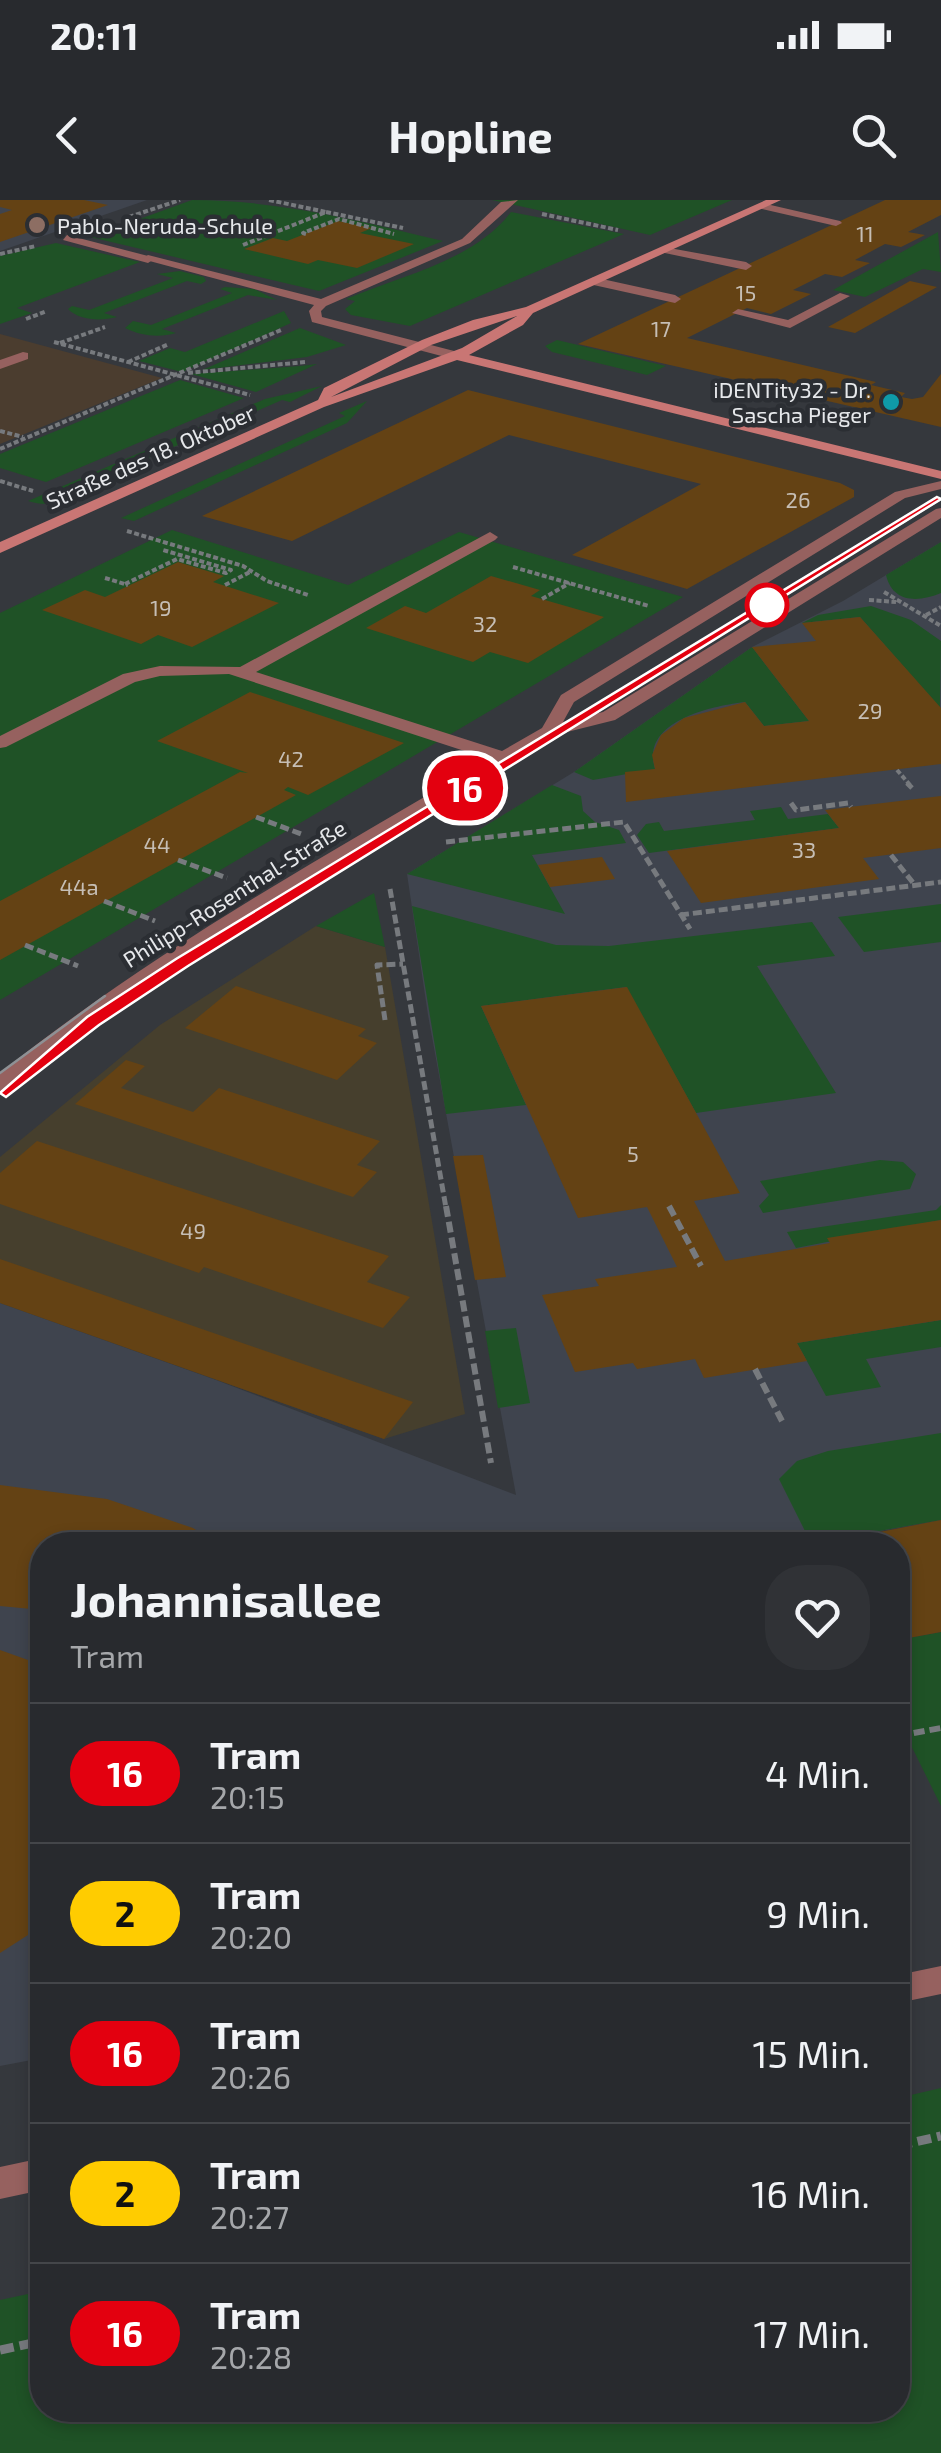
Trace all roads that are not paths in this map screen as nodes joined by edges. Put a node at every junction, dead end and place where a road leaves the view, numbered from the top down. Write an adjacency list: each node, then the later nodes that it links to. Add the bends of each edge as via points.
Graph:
1 (512, 200): 11 (street, via 466,241)
2 (775, 200): 3 (main road, Straße des 18. Oktober)
3 (762, 206): 4 (street); 6 (main road, Straße des 18. Oktober)
4 (836, 223)
5 (68, 238): 11 (street)
6 (664, 250): 7 (street); 8 (main road, Straße des 18. Oktober)
7 (746, 266)
8 (593, 281): 10 (street); 12 (main road, Straße des 18. Oktober)
9 (844, 296): 13 (street, via 790,324)
10 (675, 299)
11 (322, 303): 14 (street, via 316,320)
12 (530, 310): 14 (main road, Straße des 18. Oktober, via 491,318); 15 (main road, Straße des 18. Oktober, via 513,328)
13 (738, 313)
14 (421, 348): 15 (street); 18 (main road, Straße des 18. Oktober, via 329,391)
15 (453, 355): 18 (main road, Straße des 18. Oktober, via 361,395); 19 (main road)
16 (23, 356): 17 (street)
17 (0, 365)
18 (319, 404): 23 (main road, Straße des 18. Oktober)
19 (941, 475)
20 (941, 485): 25 (street, Philipp-Rosenthal-Straße, via 900,496 566,699)
21 (941, 512): 25 (street, Philipp-Rosenthal-Straße, via 608,716)
22 (490, 537): 24 (street)
23 (0, 548)
24 (246, 671): 26 (street, via 198,668 129,678); 27 (street)
25 (549, 731): 27 (street, Philipp-Rosenthal-Straße)
26 (0, 743)
27 (504, 758): 28 (street, Philipp-Rosenthal-Straße, via 84,1016)
28 (0, 1084)
29 (941, 1980): 30 (street)
30 (910, 1987)
31 (30, 2177): 32 (street)
32 (0, 2183)

